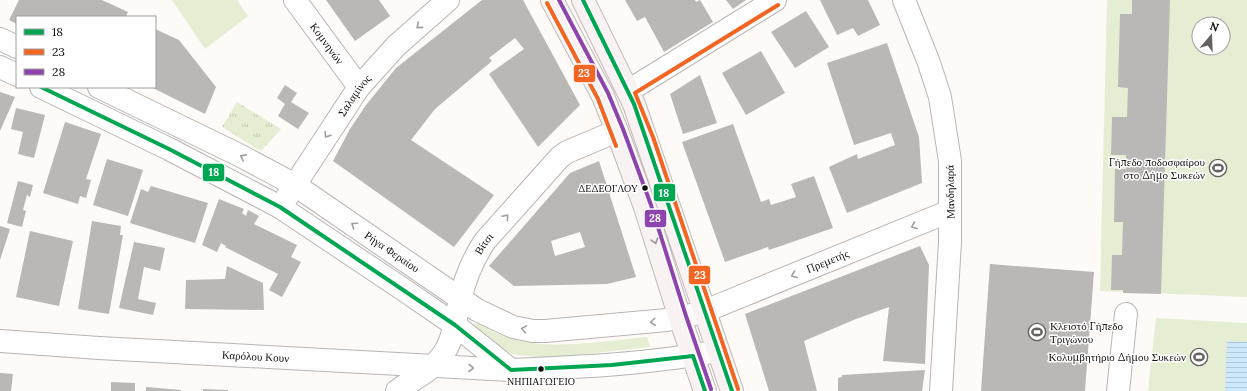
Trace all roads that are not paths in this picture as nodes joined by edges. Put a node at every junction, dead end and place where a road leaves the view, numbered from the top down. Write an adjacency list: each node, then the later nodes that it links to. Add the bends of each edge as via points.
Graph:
1 (295, 0): 11 (street, Κομνηνών)
2 (448, 0): 11 (street, Σαλαμίνος, one-way to 11, via 396,46)
3 (552, 0): 15 (main road, via 603,96)
4 (583, 0): 14 (main road)
5 (775, 0): 14 (street)
6 (904, 0): 18 (street, Μανδηλαρά, via 940,97 950,161)
7 (0, 39): 8 (street)
8 (16, 47)
9 (0, 67): 10 (street)
10 (16, 75)
11 (359, 87): 16 (street, Σαλαμίνος, one-way to 16)
12 (43, 88): 17 (street, via 169,149)
13 (101, 88): 16 (street, Ρήγα Φεραίου, one-way to 13)
14 (628, 91): 20 (main road)
15 (617, 131): 19 (street, Βίτσι, one-way to 15, via 470,266 485,241 555,162 567,152); 22 (main road, one-way to 22)
16 (295, 185): 17 (street, Σαλαμίνος); 19 (street, Ρήγα Φεραίου, one-way to 16)
17 (280, 207): 23 (street)
18 (950, 211): 20 (street, Πρεμετής, one-way to 20); 32 (street, Μανδηλαρά, via 949,273)
19 (460, 298): 22 (street, Ρήγα Φεραίου, one-way to 19, via 533,331 503,323); 23 (street, Βίτσι)
20 (705, 311): 22 (street, Ρήγα Φεραίου); 25 (main road)
21 (1126, 314): 33 (street)
22 (680, 318): 26 (main road)
23 (455, 325): 27 (street, Βίτσι, via 446,350); 28 (street)
24 (0, 341): 27 (street, Καρόλου Κουν)
25 (718, 350): 26 (street); 31 (main road)
26 (693, 356): 28 (street, via 612,365); 30 (main road)
27 (432, 366): 28 (street, Καρόλου Κουν, one-way to 28); 29 (street, Βίτσι)
28 (511, 370)
29 (398, 391)
30 (705, 391)
31 (732, 391)
32 (941, 391)
33 (1118, 391)

